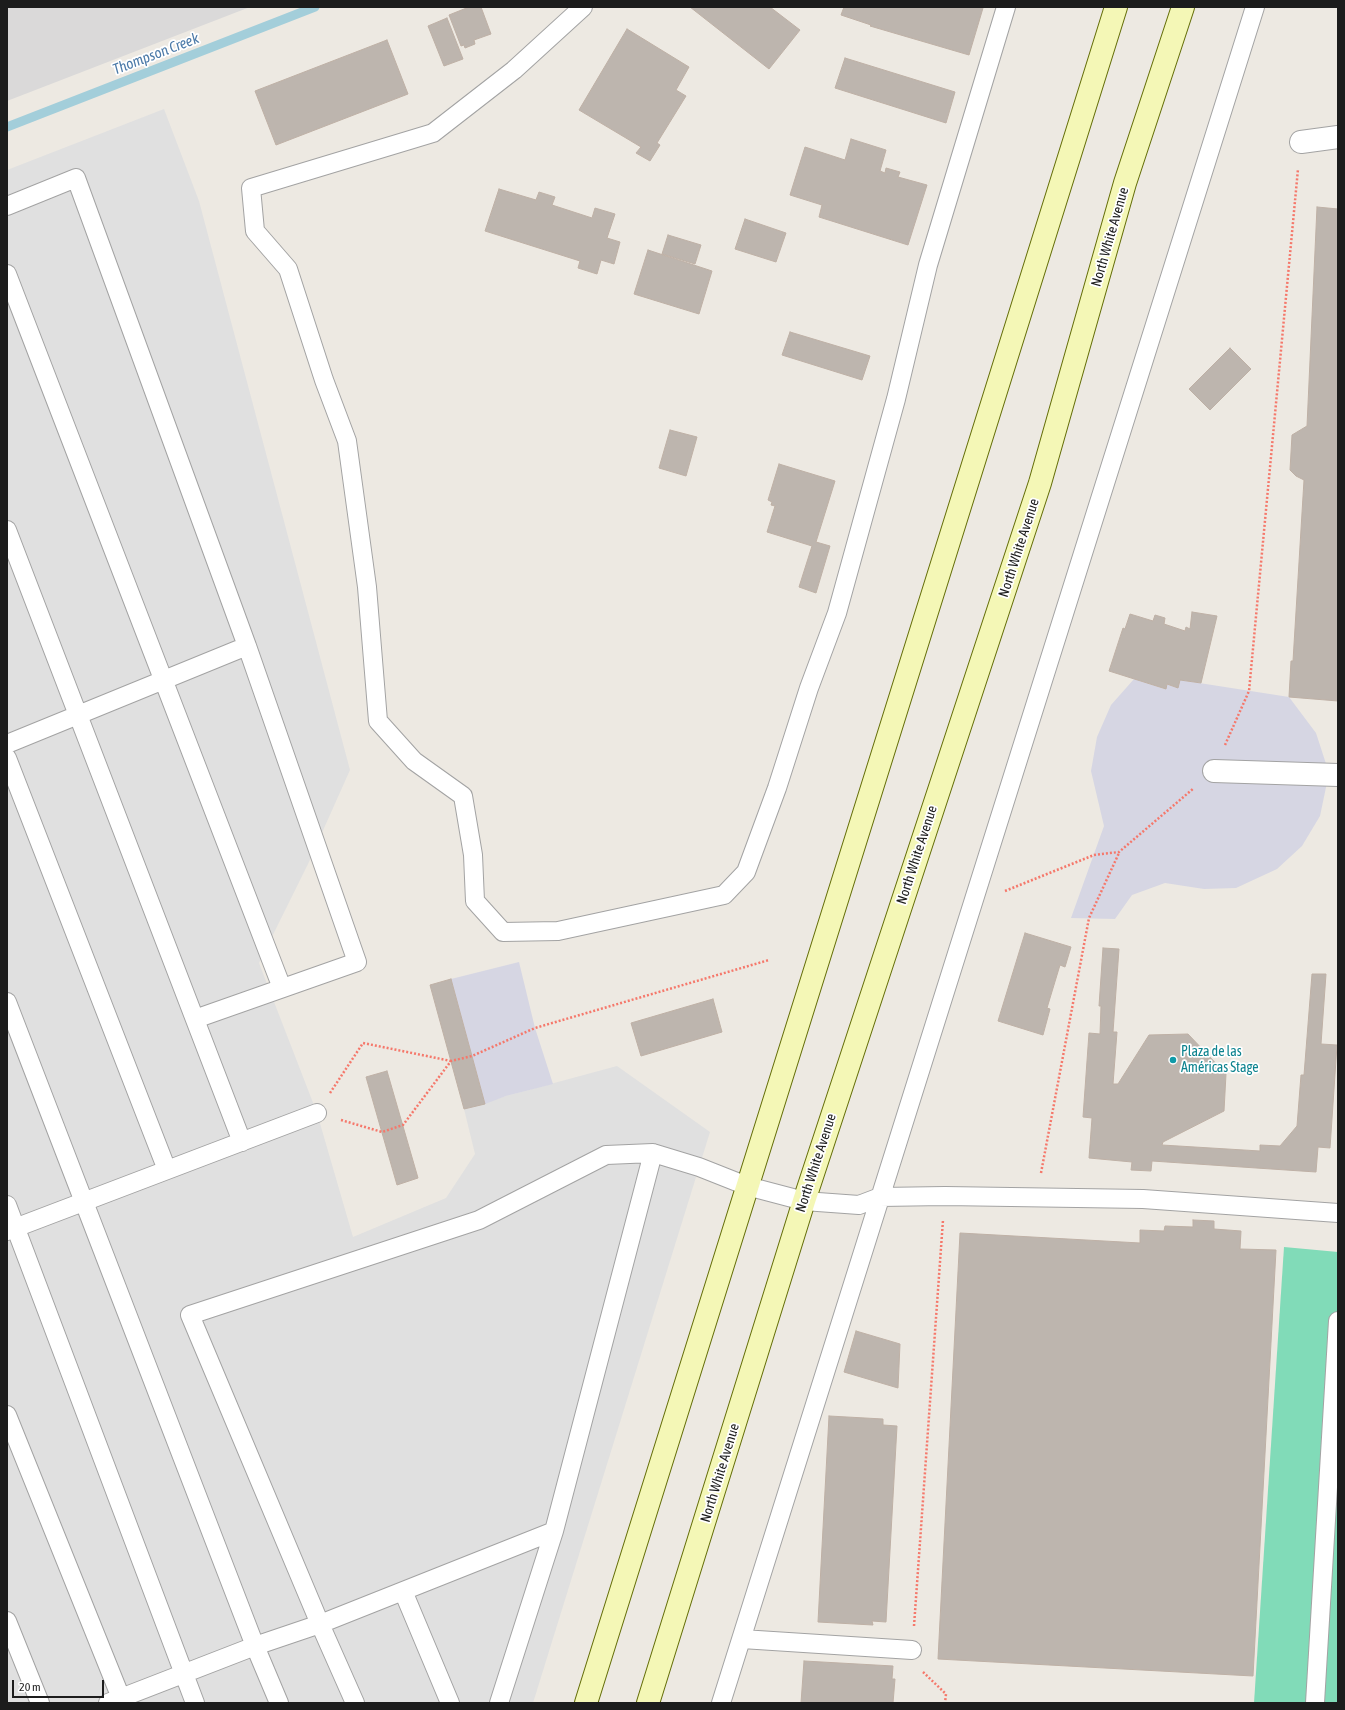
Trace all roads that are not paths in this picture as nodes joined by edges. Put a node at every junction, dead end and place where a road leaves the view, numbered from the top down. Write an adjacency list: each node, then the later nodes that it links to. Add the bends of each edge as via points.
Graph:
1 (583, 7): 2 (lane, via 514,70 434,133 251,188 255,231 288,269 347,441 367,587 378,721 414,761 463,796 473,855 475,901 503,932 558,931 724,895 746,872 837,613 896,399 928,265)
2 (1006, 7)
3 (1116, 7): 25 (main road)
4 (1183, 7): 27 (main road, North White Avenue, via 1125,183 1040,483)
5 (1255, 7): 26 (lane)
6 (1338, 137): 7 (street)
7 (1301, 142)
8 (7, 206): 11 (lane, via 76,178)
9 (7, 274): 12 (lane)
10 (7, 530): 13 (lane)
11 (247, 646): 12 (lane); 18 (lane, via 357,962)
12 (164, 679): 13 (lane); 18 (lane)
13 (78, 714): 14 (lane); 20 (lane)
14 (7, 744)
15 (7, 758): 24 (lane)
16 (1214, 771): 17 (street)
17 (1338, 775)
18 (282, 988): 20 (lane)
19 (7, 1002): 28 (lane)
20 (195, 1019): 22 (lane)
21 (317, 1113): 22 (lane)
22 (242, 1142): 24 (lane)
23 (653, 1153): 25 (lane, via 699,1167); 34 (lane); 37 (lane, via 606,1155 479,1220 190,1315)
24 (168, 1170): 28 (lane)
25 (747, 1186): 27 (lane); 49 (main road)
26 (880, 1197): 27 (lane, via 859,1205); 30 (lane, via 1144,1198); 38 (lane)
27 (804, 1201): 50 (main road, North White Avenue)
28 (84, 1202): 31 (lane); 39 (lane)
29 (7, 1205): 31 (lane)
30 (1338, 1213)
31 (12, 1230): 41 (lane)
32 (1338, 1321): 52 (lane)
33 (7, 1415): 42 (lane)
34 (554, 1531): 35 (lane); 48 (lane)
35 (402, 1591): 37 (lane); 47 (lane)
36 (7, 1621): 43 (lane)
37 (320, 1624): 39 (lane); 46 (lane)
38 (742, 1639): 40 (lane); 51 (lane)
39 (255, 1646): 41 (lane); 45 (lane)
40 (912, 1650)
41 (183, 1674): 42 (lane); 44 (lane)
42 (118, 1701)
43 (40, 1703)
44 (195, 1703)
45 (279, 1703)
46 (355, 1703)
47 (450, 1703)
48 (499, 1703)
49 (586, 1703)
50 (648, 1703)
51 (722, 1703)
52 (1315, 1703)

